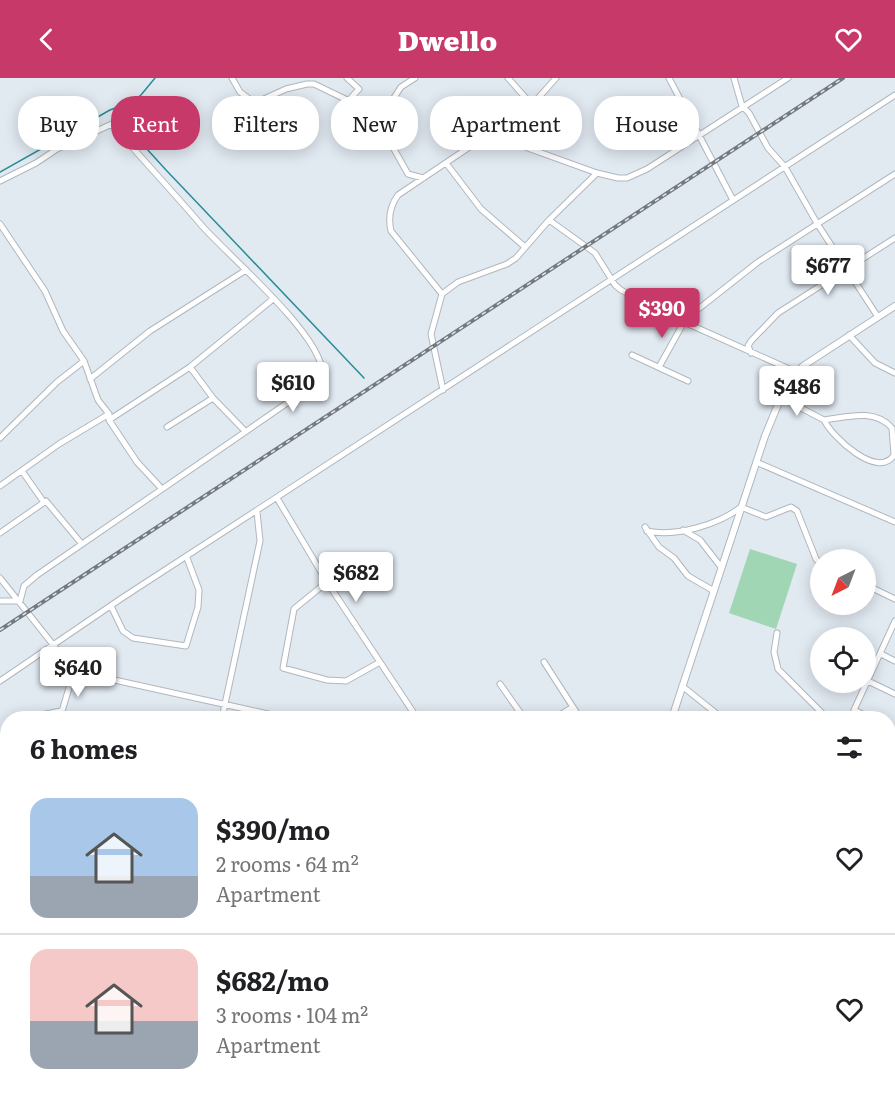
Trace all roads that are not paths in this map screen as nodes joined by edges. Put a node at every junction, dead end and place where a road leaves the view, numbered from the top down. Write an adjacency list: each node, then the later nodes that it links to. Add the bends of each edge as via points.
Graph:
1 (232, 78): 10 (street, via 240,92 255,103 286,89 314,84)
2 (347, 78): 11 (street, via 359,89)
3 (416, 78): 12 (street)
4 (508, 78): 13 (street)
5 (556, 78): 14 (street)
6 (669, 78): 15 (street)
7 (734, 78): 16 (street)
8 (788, 78): 16 (street)
9 (895, 95): 24 (street)
10 (340, 96)
11 (353, 96)
12 (395, 96)
13 (524, 96)
14 (540, 96)
15 (678, 96)
16 (742, 106): 17 (street); 24 (street)
17 (699, 133)
18 (699, 138): 29 (street)
19 (394, 150): 27 (street, via 408,174)
20 (466, 150): 23 (street)
21 (533, 150): 25 (street)
22 (673, 150): 25 (street, via 635,175 618,178)
23 (446, 164): 27 (street); 34 (street, via 481,209)
24 (785, 167): 29 (street); 32 (street)
25 (597, 173): 30 (street)
26 (895, 174): 32 (street)
27 (423, 178): 38 (street, via 398,195 389,221 391,231)
28 (0, 181): 35 (street, via 112,124)
29 (734, 200): 37 (street)
30 (549, 220): 34 (street); 37 (street, via 595,253)
31 (0, 224): 46 (street, via 45,291 63,331)
32 (818, 225): 36 (street); 42 (street, via 758,262)
33 (895, 238): 36 (street)
34 (525, 247): 38 (street, via 507,264 458,282)
35 (246, 270): 39 (street); 51 (street, via 156,327)
36 (847, 271): 41 (street); 44 (street, via 778,313 751,341)
37 (612, 278): 42 (street, via 621,290); 53 (street)
38 (442, 294): 53 (street, via 431,334)
39 (273, 299): 47 (street); 59 (street, via 313,347 322,375)
40 (895, 306): 41 (street)
41 (878, 317): 43 (street)
42 (684, 322): 44 (street); 48 (street)
43 (849, 335): 49 (street); 50 (street, via 875,363)
44 (750, 353): 49 (street)
45 (632, 355): 48 (street)
46 (84, 361): 51 (street); 60 (street)
47 (190, 367): 55 (street); 56 (street)
48 (660, 367): 52 (street)
49 (796, 372): 54 (street)
50 (895, 373)
51 (90, 379): 56 (street)
52 (688, 381)
53 (442, 390): 65 (street)
54 (780, 397): 57 (street); 61 (street)
55 (213, 398): 58 (street); 59 (street)
56 (109, 417): 62 (street, via 59,444); 64 (street, via 137,462)
57 (824, 420): 57 (street, via 865,414 883,420 892,428 894,456 881,465 857,455)
58 (167, 427)
59 (244, 430): 64 (street)
60 (0, 438)
61 (756, 462): 67 (street); 69 (street)
62 (22, 471): 63 (street); 66 (street)
63 (0, 486)
64 (162, 489): 72 (street)
65 (277, 498): 68 (street); 77 (street)
66 (43, 501): 71 (street); 72 (street, via 49,502)
67 (741, 507): 70 (street); 73 (street, via 766,517 794,508); 75 (street)
68 (257, 512): 74 (street); 99 (street, via 260,541)
69 (895, 522)
70 (683, 530): 75 (street, via 699,540); 79 (street, via 661,534 646,529 658,547 674,558 688,576)
71 (0, 533)
72 (81, 543): 82 (street, via 27,583)
73 (812, 549)
74 (187, 558): 83 (street); 83 (street, via 199,590 186,646 133,638 123,631)
75 (721, 567): 79 (street)
76 (0, 578): 82 (street)
77 (327, 582): 89 (street); 89 (street, via 294,609 283,668 346,681)
78 (876, 590): 80 (street)
79 (714, 591): 96 (street)
80 (895, 599)
81 (0, 601): 82 (street)
82 (20, 601): 86 (street)
83 (111, 606): 86 (street)
84 (895, 621): 87 (street)
85 (777, 633): 110 (street, via 774,652 778,669)
86 (56, 645): 92 (street); 93 (street)
87 (881, 654): 88 (street); 91 (street)
88 (895, 661)
89 (380, 662): 104 (street)
90 (544, 662): 100 (street)
91 (876, 664)
92 (74, 671): 99 (street); 101 (street)
93 (0, 681)
94 (500, 684): 105 (street)
95 (876, 685): 98 (street)
96 (682, 686): 108 (street); 109 (street)
97 (862, 693): 111 (street)
98 (895, 694)
99 (224, 706): 102 (street); 103 (street)
100 (573, 707): 106 (street); 107 (street)
101 (61, 711)
102 (223, 711)
103 (250, 711)
104 (411, 711)
105 (519, 711)
106 (566, 711)
107 (576, 711)
108 (674, 711)
109 (713, 711)
110 (820, 711)
111 (856, 711)

